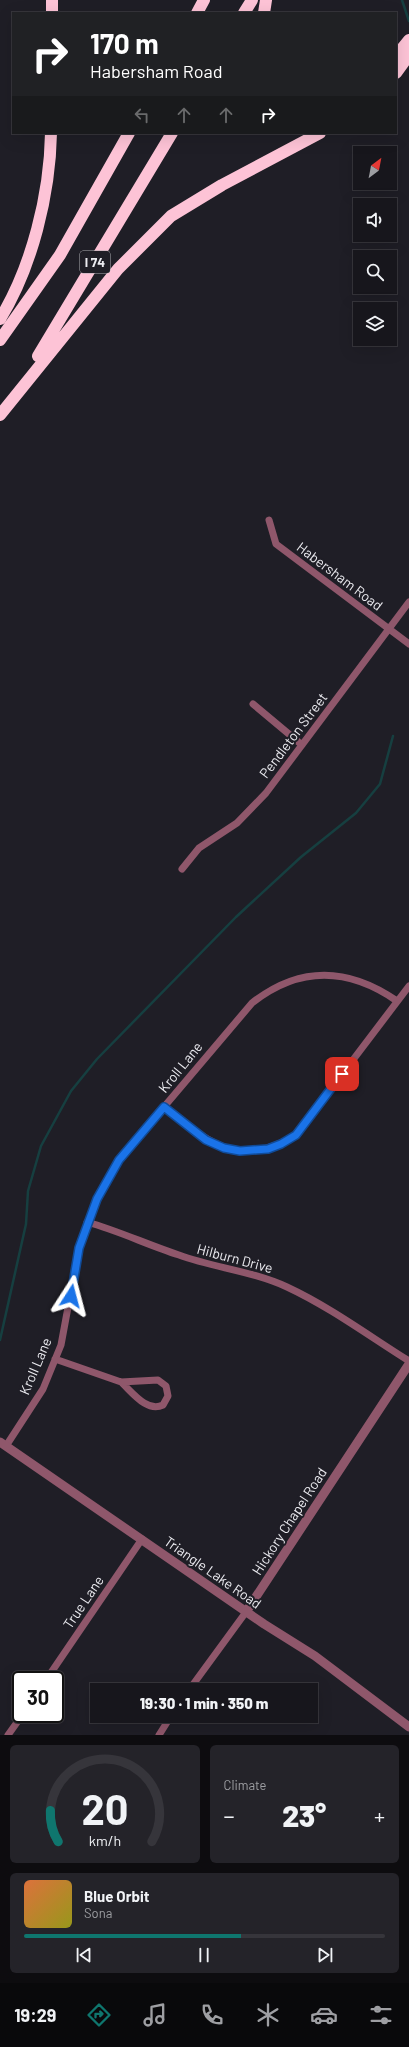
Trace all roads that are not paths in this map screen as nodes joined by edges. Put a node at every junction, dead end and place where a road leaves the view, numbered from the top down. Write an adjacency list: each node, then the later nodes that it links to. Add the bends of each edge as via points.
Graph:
1 (52, 0): 5 (highway)
2 (204, 0): 6 (highway)
3 (252, 0): 7 (highway)
4 (266, 0): 8 (highway)
5 (52, 12)
6 (198, 12)
7 (245, 12)
8 (264, 12)
9 (409, 40): 10 (highway)
10 (397, 55)
11 (409, 55): 12 (highway)
12 (397, 71)
13 (51, 134): 17 (highway, via 48,174 37,228 17,285)
14 (128, 134): 18 (highway, I 74, via 60,255)
15 (171, 134): 19 (highway, I 74)
16 (318, 134): 19 (highway, via 222,185 171,216 118,268)
17 (0, 319)
18 (0, 340)
19 (17, 392): 20 (highway, I 74)
20 (0, 415)
21 (269, 520): 23 (street, Habersham Road, via 276,544)
22 (409, 602): 23 (street, Pendleton Street)
23 (389, 629): 24 (street, Habersham Road); 26 (street, Pendleton Street)
24 (409, 644)
25 (253, 704): 26 (street)
26 (302, 745): 27 (street, Pendleton Street, via 261,798 237,823 199,848)
27 (182, 869)
28 (409, 986): 29 (street)
29 (397, 1001): 30 (street, Kroll Lane, via 368,984 338,976 309,976 280,985 252,1003); 30 (street, via 296,1135 281,1144 254,1151 224,1148 206,1140)
30 (164, 1107): 31 (street, Kroll Lane, via 119,1160)
31 (87, 1222): 32 (street, Kroll Lane, via 79,1248 61,1345); 33 (street, Hilburn Drive, via 179,1256 257,1275 287,1287 318,1302)
32 (55, 1359): 34 (street); 35 (street, Kroll Lane, via 43,1389)
33 (409, 1363): 37 (street, Hickory Chapel Road)
34 (121, 1382): 34 (street, via 158,1380 166,1386 168,1396 163,1405 152,1407 146,1405)
35 (3, 1444): 36 (street, Triangle Lake Road)
36 (142, 1539): 37 (street, Triangle Lake Road); 38 (street, True Lane)
37 (246, 1612): 39 (street, Hickory Chapel Road); 42 (street, Triangle Lake Road, via 316,1656)
38 (52, 1671)
39 (194, 1683)
40 (17, 1723): 43 (street)
41 (167, 1723): 44 (street)
42 (409, 1727)
43 (8, 1735)
44 (159, 1735)

